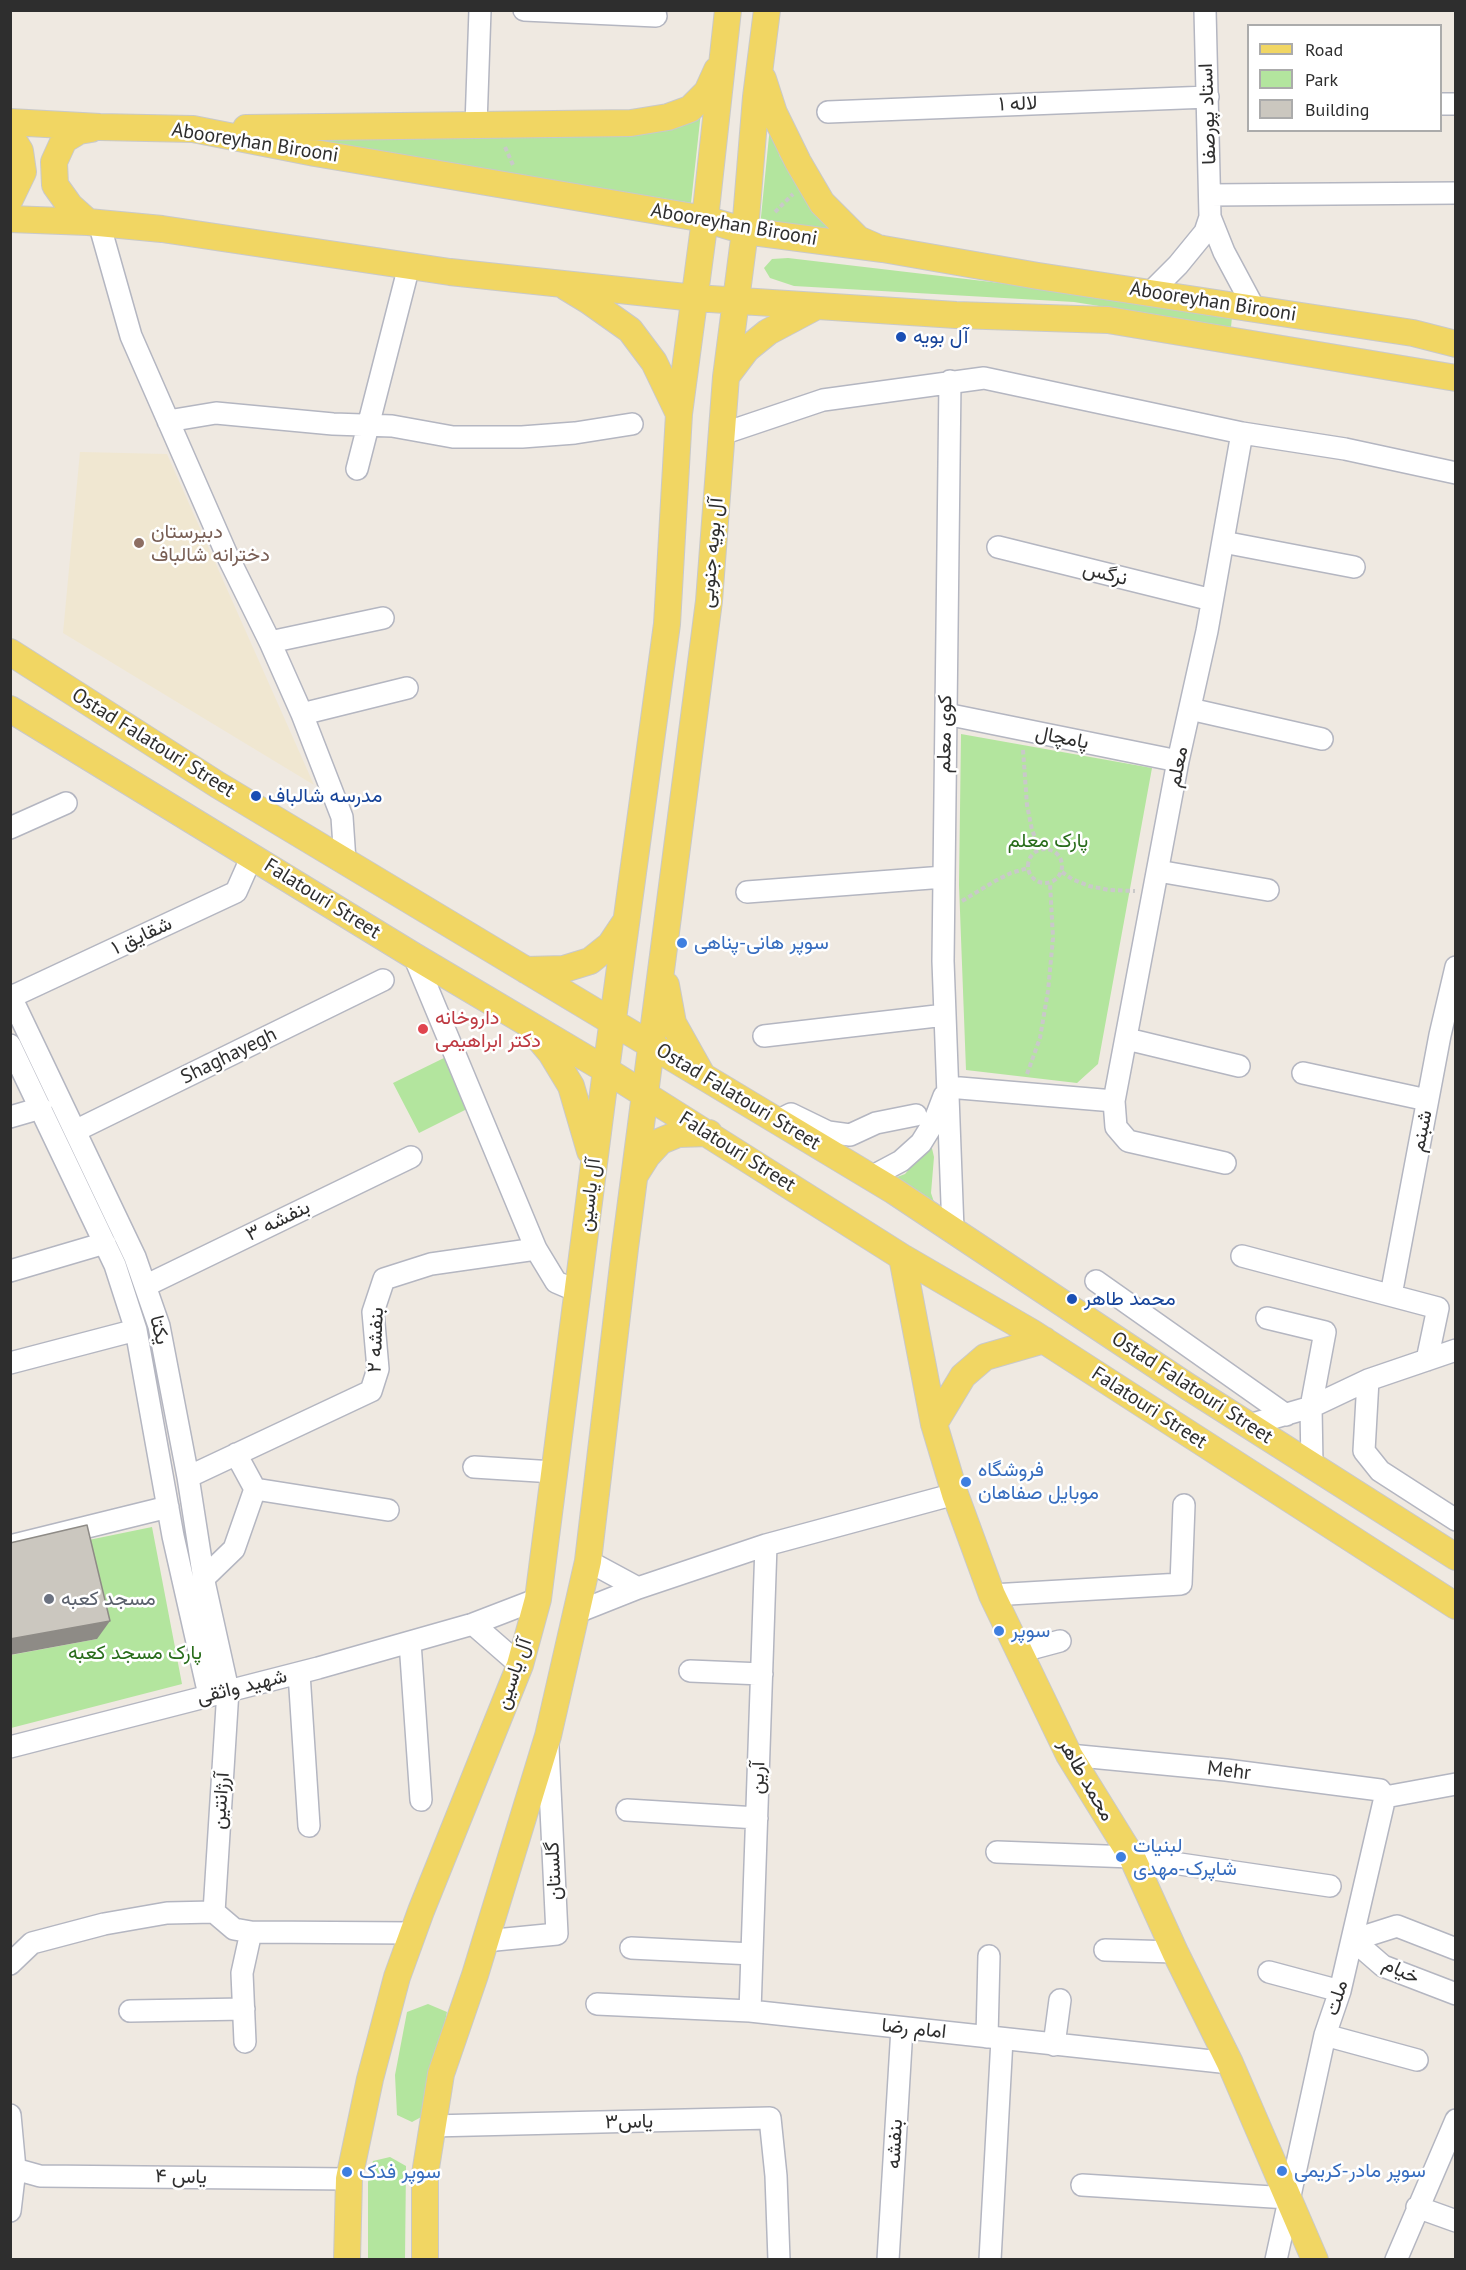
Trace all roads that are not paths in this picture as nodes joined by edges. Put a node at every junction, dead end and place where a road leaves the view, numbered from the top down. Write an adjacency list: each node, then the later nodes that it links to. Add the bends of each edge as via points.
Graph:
1 (480, 10): 12 (street)
2 (524, 10): 6 (street)
3 (728, 10): 7 (main road, آل بویه جنوبی)
4 (767, 10): 8 (main road, آل بویه جنوبی)
5 (1205, 10): 9 (street, استاد پورصفا)
6 (656, 16)
7 (721, 61): 12 (main road, via 707,92 690,109 668,117 630,123); 21 (main road, آل بویه جنوبی)
8 (759, 68): 23 (main road, آل بویه جنوبی); 24 (main road, via 774,113 822,203 858,239)
9 (1208, 97): 10 (street, لاله ۱); 17 (street, استاد پورصفا)
10 (828, 112)
11 (10, 122): 13 (main road, Abooreyhan Birooni)
12 (476, 125): 14 (main road)
13 (100, 128): 14 (main road, Abooreyhan Birooni); 22 (main road, via 79,131 64,140 54,162 55,185 70,206)
14 (193, 129): 21 (main road, Abooreyhan Birooni)
15 (10, 135): 18 (main road, via 20,151 23,172)
16 (1455, 193): 17 (street)
17 (1210, 195): 19 (street, استاد پورصفا)
18 (10, 199)
19 (1210, 217): 27 (street, via 1205,232); 31 (street)
20 (10, 219): 22 (main road, Abooreyhan Birooni)
21 (705, 219): 23 (main road, Abooreyhan Birooni); 28 (main road, آل بویه جنوبی)
22 (94, 223): 25 (main road, Abooreyhan Birooni, via 162,229); 37 (street, via 131,336)
23 (745, 231): 24 (main road, Abooreyhan Birooni); 29 (main road, آل بویه جنوبی)
24 (883, 249): 27 (main road, Abooreyhan Birooni)
25 (409, 266): 26 (main road, Abooreyhan Birooni); 39 (street)
26 (558, 282): 28 (main road, Abooreyhan Birooni); 36 (main road, via 630,330 654,362)
27 (1151, 292): 31 (main road, Abooreyhan Birooni)
28 (695, 298): 29 (main road, Abooreyhan Birooni); 36 (main road, آل بویه جنوبی)
29 (736, 300): 30 (main road, Abooreyhan Birooni); 33 (main road, آل بویه جنوبی)
30 (817, 306): 33 (main road, via 747,348); 34 (main road, Abooreyhan Birooni, via 1108,320)
31 (1254, 308): 32 (main road, Abooreyhan Birooni, via 1413,333)
32 (1455, 344)
33 (726, 377): 41 (main road, آل بویه جنوبی)
34 (1455, 378)
35 (950, 381): 40 (street, via 984,378); 41 (street, via 823,399); 55 (street, کوی معلم)
36 (679, 414): 58 (main road, آل بویه جنوبی, via 667,624)
37 (168, 421): 39 (street, via 216,413); 49 (street)
38 (632, 424): 39 (street, via 522,437 453,437)
39 (369, 426): 42 (street)
40 (1242, 433): 43 (street, via 1345,449); 44 (street, معلم)
41 (722, 434): 59 (main road, آل بویه جنوبی, via 709,601)
42 (357, 469)
43 (1455, 473)
44 (1222, 542): 46 (street); 47 (street, معلم)
45 (998, 547): 47 (street, نرگس)
46 (1354, 567)
47 (1212, 600): 53 (street, معلم)
48 (383, 618): 49 (street)
49 (270, 642): 54 (street)
50 (10, 652): 63 (main road, Ostad Falatouri Street)
51 (407, 688): 54 (street)
52 (10, 709): 62 (main road, Falatouri Street)
53 (1190, 709): 56 (street); 57 (street, معلم)
54 (302, 714): 63 (street, via 342,817)
55 (946, 714): 57 (street, پامچال); 64 (street, کوی معلم)
56 (1322, 739)
57 (1178, 761): 65 (street, معلم)
58 (645, 789): 59 (main road); 68 (main road, آل بویه جنوبی)
59 (684, 792): 70 (main road, آل بویه جنوبی)
60 (66, 803): 61 (street)
61 (10, 828)
62 (252, 856): 69 (main road, Falatouri Street); 74 (street, شقایق ۱, via 236,892)
63 (345, 861): 72 (main road, Ostad Falatouri Street)
64 (944, 877): 67 (street); 75 (street, کوی معلم)
65 (1157, 880): 66 (street); 79 (street, معلم)
66 (1268, 890)
67 (747, 892)
68 (626, 921): 72 (main road, via 610,945 590,961 564,969); 77 (main road, آل بویه جنوبی)
69 (414, 956): 76 (main road, Falatouri Street); 105 (street)
70 (662, 965): 81 (main road, آل بویه جنوبی); 85 (main road, via 674,1023)
71 (1455, 968): 88 (street, شبنم)
72 (526, 970): 77 (main road, Ostad Falatouri Street)
73 (383, 980): 94 (street, Shaghayegh)
74 (11, 996): 94 (street, یکتا)
75 (945, 1015): 78 (street); 86 (street, کوی معلم)
76 (523, 1020): 83 (main road, Falatouri Street); 97 (main road, via 551,1053 571,1086)
77 (612, 1022): 81 (main road, Ostad Falatouri Street); 83 (main road, آل بویه جنوبی)
78 (764, 1036)
79 (1127, 1039): 82 (street); 89 (street, معلم)
80 (10, 1045): 90 (street, یکتا)
81 (651, 1045): 85 (main road, Ostad Falatouri Street); 87 (main road, آل بویه جنوبی)
82 (1239, 1066)
83 (606, 1070): 87 (main road, Falatouri Street); 97 (main road, آل یاسین)
84 (1303, 1073): 88 (street)
85 (702, 1076): 93 (main road, Ostad Falatouri Street)
86 (948, 1087): 89 (street); 99 (street, کوی معلم, via 921,1143 901,1161); 101 (street, کوی معلم)
87 (645, 1094): 95 (main road, Falatouri Street); 100 (main road, آل یاسین)
88 (1427, 1100): 112 (street, شبنم)
89 (1114, 1101): 98 (street, via 1116,1127 1128,1141)
90 (41, 1108): 92 (street); 103 (street, یکتا)
91 (916, 1115): 93 (street, via 850,1135 828,1132 790,1114)
92 (10, 1117)
93 (777, 1121): 99 (main road, Ostad Falatouri Street)
94 (75, 1131): 110 (street, یکتا)
95 (709, 1133): 100 (main road, via 678,1134 661,1141); 107 (main road, Falatouri Street)
96 (411, 1157): 110 (street, بنفشه ۳)
97 (594, 1163): 102 (main road, آل یاسین)
98 (1225, 1163)
99 (871, 1177): 101 (main road, Ostad Falatouri Street)
100 (634, 1178): 104 (main road, آل یاسین)
101 (953, 1230): 123 (main road, Ostad Falatouri Street)
102 (584, 1239): 104 (main road, via 598,1223 609,1223 619,1228); 111 (main road, آل یاسین)
103 (105, 1243): 108 (street); 114 (street, یکتا)
104 (625, 1248): 138 (main road, آل یاسین)
105 (537, 1249): 111 (street, via 556,1282); 124 (street, بنفشه ۲, via 431,1264 384,1279 373,1312 378,1369 371,1391)
106 (1242, 1256): 112 (street)
107 (902, 1257): 115 (main road, Falatouri Street); 122 (main road, محمد طاهر)
108 (10, 1271)
109 (1096, 1281): 121 (street)
110 (145, 1286): 128 (street, یکتا, via 159,1326)
111 (578, 1291): 127 (main road, آل یاسین)
112 (1391, 1294): 117 (street, via 1438,1308)
113 (1267, 1318): 120 (street, via 1325,1332)
114 (135, 1330): 118 (street); 132 (street, یکتا)
115 (1044, 1340): 122 (main road, via 986,1357 963,1376); 143 (main road, Falatouri Street)
116 (1455, 1350): 117 (street)
117 (1427, 1360): 119 (street)
118 (10, 1363)
119 (1368, 1380): 120 (street); 134 (street, via 1364,1451 1380,1471)
120 (1311, 1407): 121 (street); 125 (street)
121 (1286, 1414): 123 (street)
122 (934, 1424): 130 (main road, محمد طاهر)
123 (1249, 1425): 125 (main road, Ostad Falatouri Street)
124 (236, 1454): 128 (street, بنفشه ۲); 129 (street)
125 (1312, 1465): 137 (main road, Ostad Falatouri Street)
126 (474, 1467): 127 (street)
127 (554, 1472): 142 (main road, آل یاسین)
128 (188, 1477): 139 (street, یکتا)
129 (255, 1489): 133 (street); 139 (street, via 234,1549)
130 (954, 1494): 135 (street); 141 (main road, محمد طاهر)
131 (1184, 1505): 141 (street, via 1181,1584)
132 (168, 1507): 136 (street); 139 (street, یکتا)
133 (388, 1510)
134 (1455, 1520)
135 (766, 1545): 140 (street); 152 (street, آرین)
136 (10, 1546)
137 (1455, 1557)
138 (588, 1561): 140 (street); 144 (main road, آل یاسین)
139 (198, 1585): 153 (street, یکتا)
140 (638, 1588): 144 (street)
141 (992, 1595): 148 (main road, محمد طاهر)
142 (538, 1599): 145 (street, شهید واثقی); 149 (main road, آل یاسین)
143 (1455, 1606)
144 (575, 1613): 154 (main road, آل یاسین)
145 (473, 1624): 147 (street, شهید واثقی); 149 (street)
146 (1060, 1641): 148 (street)
147 (410, 1642): 151 (street, شهید واثقی); 159 (street)
148 (1019, 1652): 156 (main road, محمد طاهر)
149 (520, 1665): 168 (main road, آل یاسین)
150 (690, 1671): 152 (street)
151 (299, 1673): 153 (street, شهید واثقی); 162 (street)
152 (762, 1674): 161 (street, آرین)
153 (219, 1693): 155 (street, شهید واثقی); 166 (street, آرژانتین)
154 (548, 1736): 170 (main road, آل یاسین); 170 (street, گلستان, via 558,1934)
155 (10, 1747)
156 (1069, 1755): 158 (street, Mehr, via 1380,1790); 164 (main road, محمد طاهر)
157 (1455, 1784): 158 (street)
158 (1385, 1797): 169 (street, ملت)
159 (421, 1800)
160 (627, 1810): 161 (street)
161 (757, 1818): 175 (street, آرین)
162 (309, 1826)
163 (997, 1852): 164 (street)
164 (1132, 1857): 165 (street); 174 (main road, محمد طاهر)
165 (1330, 1886)
166 (214, 1912): 167 (street, via 234,1929); 177 (street, via 167,1913 104,1924 32,1943)
167 (251, 1932): 168 (street); 183 (street, via 242,1973)
168 (413, 1933): 198 (main road, آل یاسین, via 370,2079)
169 (1353, 1940): 172 (street, خیام, via 1397,1926); 179 (street, ملت); 180 (street, خیام, via 1383,1966)
170 (485, 1941): 195 (main road, آل یاسین, via 441,2074)
171 (631, 1948): 175 (street)
172 (1455, 1949)
173 (1105, 1950): 174 (street)
174 (1175, 1952): 192 (main road, محمد طاهر)
175 (752, 1954): 184 (street, آرین)
176 (989, 1956): 188 (street)
177 (10, 1964)
178 (1269, 1972): 179 (street)
179 (1340, 1992): 187 (street, ملت)
180 (1455, 1994)
181 (1060, 2000): 190 (street)
182 (597, 2004): 184 (street, امام رضا)
183 (243, 2009): 185 (street); 189 (street)
184 (750, 2011): 186 (street, امام رضا)
185 (130, 2012)
186 (902, 2028): 188 (street, امام رضا); 207 (street, بنفشه)
187 (1325, 2035): 191 (street); 200 (street, ملت)
188 (995, 2038): 190 (street, امام رضا); 208 (street)
189 (245, 2042)
190 (1054, 2045): 192 (street, امام رضا)
191 (1417, 2060)
192 (1230, 2063): 200 (main road, محمد طاهر)
193 (10, 2115): 196 (street)
194 (1455, 2120): 201 (street)
195 (431, 2126): 205 (main road, آل یاسین, via 425,2174); 206 (street, یاس۳, via 770,2118)
196 (11, 2133): 197 (street)
197 (13, 2171): 198 (street, یاس ۴, via 40,2176); 202 (street)
198 (349, 2180): 204 (main road, آل یاسین)
199 (1082, 2185): 200 (street)
200 (1288, 2198): 209 (street, ملت); 210 (main road, محمد طاهر)
201 (1417, 2207): 203 (street); 211 (street)
202 (10, 2211)
203 (1455, 2221)
204 (347, 2259)
205 (425, 2259)
206 (779, 2259)
207 (888, 2259)
208 (990, 2259)
209 (1276, 2259)
210 (1316, 2259)
211 (1396, 2259)

